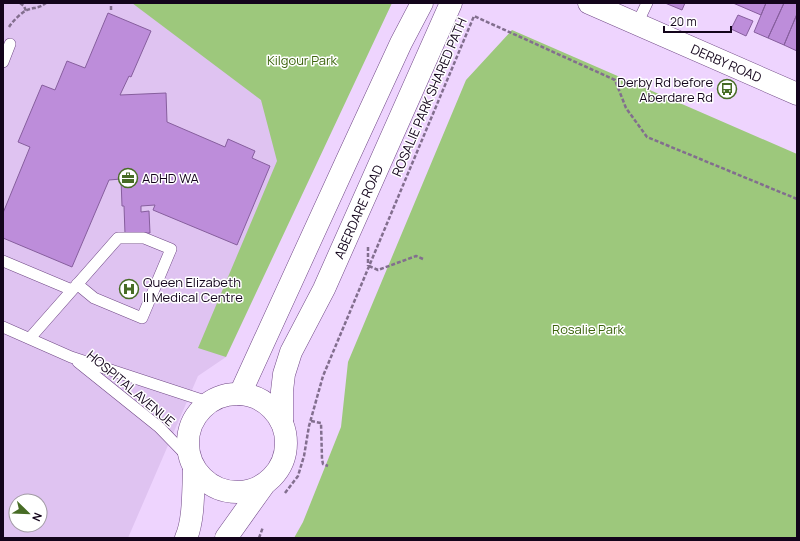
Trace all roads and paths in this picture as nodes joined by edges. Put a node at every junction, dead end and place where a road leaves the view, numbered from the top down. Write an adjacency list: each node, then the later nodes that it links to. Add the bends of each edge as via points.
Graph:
1 (20, 3): 9 (path)
2 (46, 3): 9 (path, via 40,8)
3 (111, 3): 8 (path)
4 (422, 3): 23 (main road, via 366,118)
5 (451, 3): 26 (main road, ABERDARE ROAD, via 324,289 291,352 284,374)
6 (589, 3): 10 (main road, DERBY ROAD)
7 (646, 3): 10 (lane)
8 (111, 10)
9 (26, 11): 11 (path)
10 (637, 24): 14 (main road, DERBY ROAD)
11 (7, 29)
12 (10, 44): 13 (lane)
13 (3, 62)
14 (797, 94)
15 (797, 199): 18 (path, ROSALIE PARK SHARED PATH, via 647,137 626,108 615,80 474,16)
16 (423, 259): 18 (path, via 416,256 378,270)
17 (3, 261): 19 (lane)
18 (369, 266): 25 (path, ROSALIE PARK SHARED PATH, via 323,376)
19 (74, 287): 19 (lane, via 118,238 144,238 171,249 142,318); 21 (lane)
20 (3, 327): 21 (lane, HOSPITAL AVENUE)
21 (30, 338): 22 (lane, HOSPITAL AVENUE)
22 (71, 357): 24 (lane, HOSPITAL AVENUE); 27 (lane, HOSPITAL AVENUE, via 159,427)
23 (240, 394): 24 (main road, via 219,396); 26 (main road, via 253,396 265,402)
24 (208, 402): 27 (main road, via 197,414 190,428 187,443)
25 (311, 421): 28 (path, via 321,423 322,459); 30 (path, ROSALIE PARK SHARED PATH, via 298,476)
26 (282, 423): 29 (main road, via 286,451 282,464)
27 (192, 465): 29 (main road, via 205,482 218,489 233,493 248,492); 32 (main road, via 192,509)
28 (328, 466)
29 (263, 486): 33 (main road)
30 (281, 499)
31 (265, 523): 34 (path)
32 (186, 538)
33 (226, 538)
34 (258, 538)

